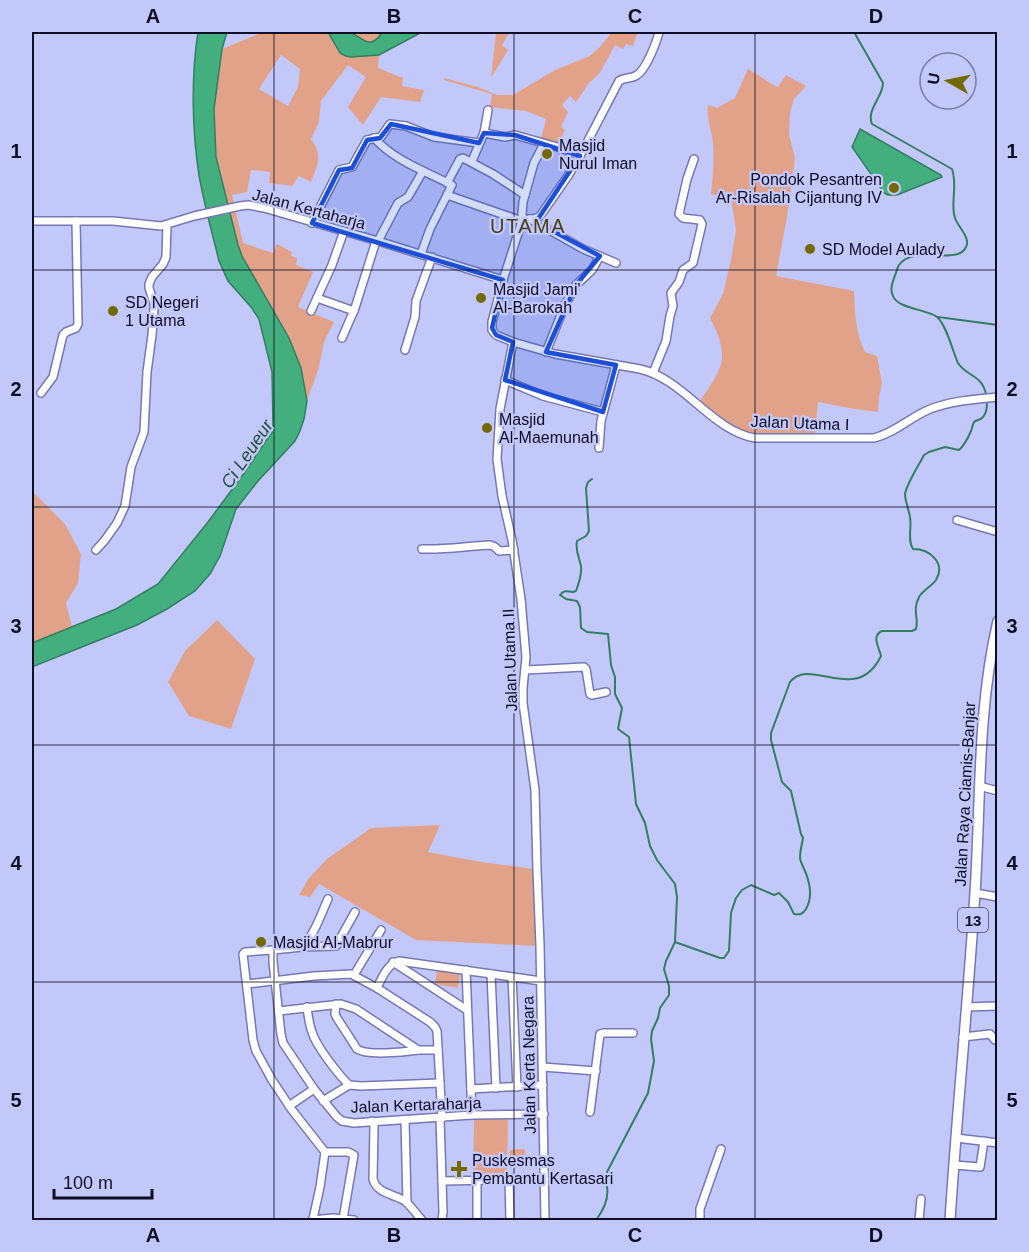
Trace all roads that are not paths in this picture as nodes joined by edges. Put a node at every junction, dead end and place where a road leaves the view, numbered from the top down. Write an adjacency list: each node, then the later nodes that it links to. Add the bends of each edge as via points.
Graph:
1 (659, 32): 7 (street, via 640,73 619,81)
2 (488, 110): 3 (street)
3 (484, 133): 5 (street); 6 (street, via 515,135)
4 (374, 138): 5 (street, via 381,137 392,124 434,137); 10 (street); 17 (street, via 366,142 352,167 338,171)
5 (479, 143): 9 (street)
6 (544, 144): 7 (street); 13 (street, via 535,159)
7 (580, 156): 14 (street, via 540,216)
8 (694, 159): 34 (street, via 679,214 703,222 693,262 683,270 671,293 673,306 666,341)
9 (472, 161): 11 (street, via 461,158); 13 (street)
10 (423, 171): 11 (street); 20 (street, via 408,197 398,203)
11 (447, 183): 12 (street, via 452,186)
12 (447, 195): 14 (street); 21 (street)
13 (525, 195): 14 (street)
14 (525, 220): 22 (street); 25 (street)
15 (32, 221): 16 (street, Jalan Kertaharja)
16 (76, 221): 18 (street, Jalan Kertaharja); 36 (street, via 78,324 63,335 53,377)
17 (312, 223): 18 (street, Jalan Kertaharja, via 256,206 240,206); 19 (street, Jalan Kertaharja)
18 (167, 225): 42 (street, via 166,257 149,284 154,309 144,432 125,506)
19 (344, 231): 20 (street, Jalan Kertaharja); 26 (street)
20 (377, 241): 21 (street, Jalan Kertaharja); 28 (street)
21 (421, 254): 23 (street, Jalan Kertaharja)
22 (600, 256): 24 (street); 32 (street, via 576,285)
23 (432, 257): 25 (street, Jalan Kertaharja); 31 (street, via 416,301)
24 (616, 263)
25 (503, 280): 30 (street, Jalan Utama I, via 492,328 496,335)
26 (317, 298): 27 (street); 28 (street)
27 (311, 311)
28 (354, 311): 29 (street)
29 (342, 338)
30 (513, 342): 32 (street, Jalan Utama I); 35 (street, Jalan Utama II)
31 (405, 350)
32 (546, 352): 33 (street, Jalan Utama I)
33 (616, 365): 34 (street, Jalan Utama I); 38 (street)
34 (652, 373): 37 (street, Jalan Utama I, via 727,427 755,438 874,438 931,408)
35 (505, 380): 38 (street, via 543,396); 44 (street, Jalan Utama II, via 497,459)
36 (41, 393)
37 (995, 397)
38 (603, 412): 39 (street)
39 (599, 448)
40 (957, 520): 41 (street)
41 (998, 532)
42 (96, 549)
43 (422, 549): 44 (street, via 490,545 500,552)
44 (512, 550): 46 (street, Jalan Utama II, via 521,598)
45 (998, 621): 48 (highway, Jalan Raya Ciamis-Banjar / 13, via 987,685)
46 (526, 670): 47 (street, via 584,667 590,694); 63 (street, Jalan Utama II, via 523,703 535,790)
47 (606, 692)
48 (979, 786): 49 (street); 50 (highway, Jalan Raya Ciamis-Banjar / 13)
49 (998, 791)
50 (975, 893): 51 (street); 69 (highway, Jalan Raya Ciamis-Banjar / 13)
51 (998, 897)
52 (328, 898): 55 (street)
53 (354, 912): 55 (street, via 336,946)
54 (381, 930): 60 (street)
55 (302, 947): 56 (street)
56 (273, 950): 62 (street, Jalan Kertaraharja); 64 (street, via 243,953)
57 (393, 962): 58 (street); 65 (street); 70 (street)
58 (466, 969): 59 (street); 70 (street)
59 (491, 974): 61 (street); 83 (street)
60 (354, 975): 62 (street); 65 (street)
61 (512, 977): 63 (street); 82 (street)
62 (275, 980): 64 (street); 71 (street, Jalan Kertaraharja)
63 (540, 981): 77 (street, Jalan Kerta Negara)
64 (247, 984): 87 (street, via 254,1046)
65 (377, 988): 76 (street, via 433,1024)
66 (336, 1004): 68 (street); 75 (street, via 356,1009); 75 (street, via 337,1018 360,1052)
67 (998, 1006): 69 (street)
68 (307, 1007): 71 (street); 80 (street, via 314,1038)
69 (966, 1007): 73 (highway, Jalan Raya Ciamis-Banjar / 13)
70 (467, 1010): 85 (street)
71 (279, 1011): 84 (street, Jalan Kertaraharja, via 283,1043)
72 (633, 1032): 78 (street, via 600,1034)
73 (963, 1037): 74 (street, via 991,1034); 94 (highway, Jalan Raya Ciamis-Banjar / 13)
74 (998, 1041)
75 (418, 1050): 76 (street)
76 (438, 1050): 79 (street)
77 (543, 1067): 78 (street); 81 (street, Jalan Kerta Negara)
78 (596, 1071): 88 (street)
79 (440, 1083): 80 (street); 91 (street)
80 (349, 1084): 86 (street)
81 (543, 1085): 82 (street); 89 (street, Jalan Kerta Negara)
82 (517, 1087): 83 (street)
83 (496, 1088): 85 (street)
84 (314, 1089): 86 (street, Jalan Kertaraharja); 87 (street)
85 (471, 1089): 90 (street)
86 (323, 1101): 93 (street, Jalan Kertaraharja, via 342,1121)
87 (289, 1106): 98 (street)
88 (590, 1112)
89 (544, 1114): 90 (street, Jalan Kertaraharja); 100 (street, Jalan Kerta Negara)
90 (472, 1116): 91 (street, Jalan Kertaraharja)
91 (441, 1118): 92 (street, Jalan Kertaraharja); 103 (street)
92 (405, 1120): 93 (street, Jalan Kertaraharja); 105 (street)
93 (372, 1121): 105 (street, via 374,1184)
94 (956, 1138): 95 (street); 99 (highway, Jalan Raya Ciamis-Banjar / 13)
95 (984, 1141): 96 (street); 99 (street, via 980,1167)
96 (998, 1143)
97 (721, 1149): 114 (street, via 700,1209)
98 (324, 1152): 106 (street, via 354,1155); 107 (street)
99 (954, 1165): 116 (highway, Jalan Raya Ciamis-Banjar / 13)
100 (544, 1179): 102 (street); 113 (street, Jalan Kerta Negara)
101 (477, 1180): 102 (street); 103 (street); 111 (street)
102 (509, 1180): 112 (street)
103 (442, 1181): 110 (street)
104 (921, 1199): 115 (street)
105 (407, 1203): 109 (street)
106 (343, 1219): 107 (street); 108 (street)
107 (311, 1220)
108 (354, 1221)
109 (422, 1221)
110 (442, 1221)
111 (477, 1221)
112 (510, 1221)
113 (545, 1221)
114 (700, 1221)
115 (919, 1221)
116 (950, 1221)

